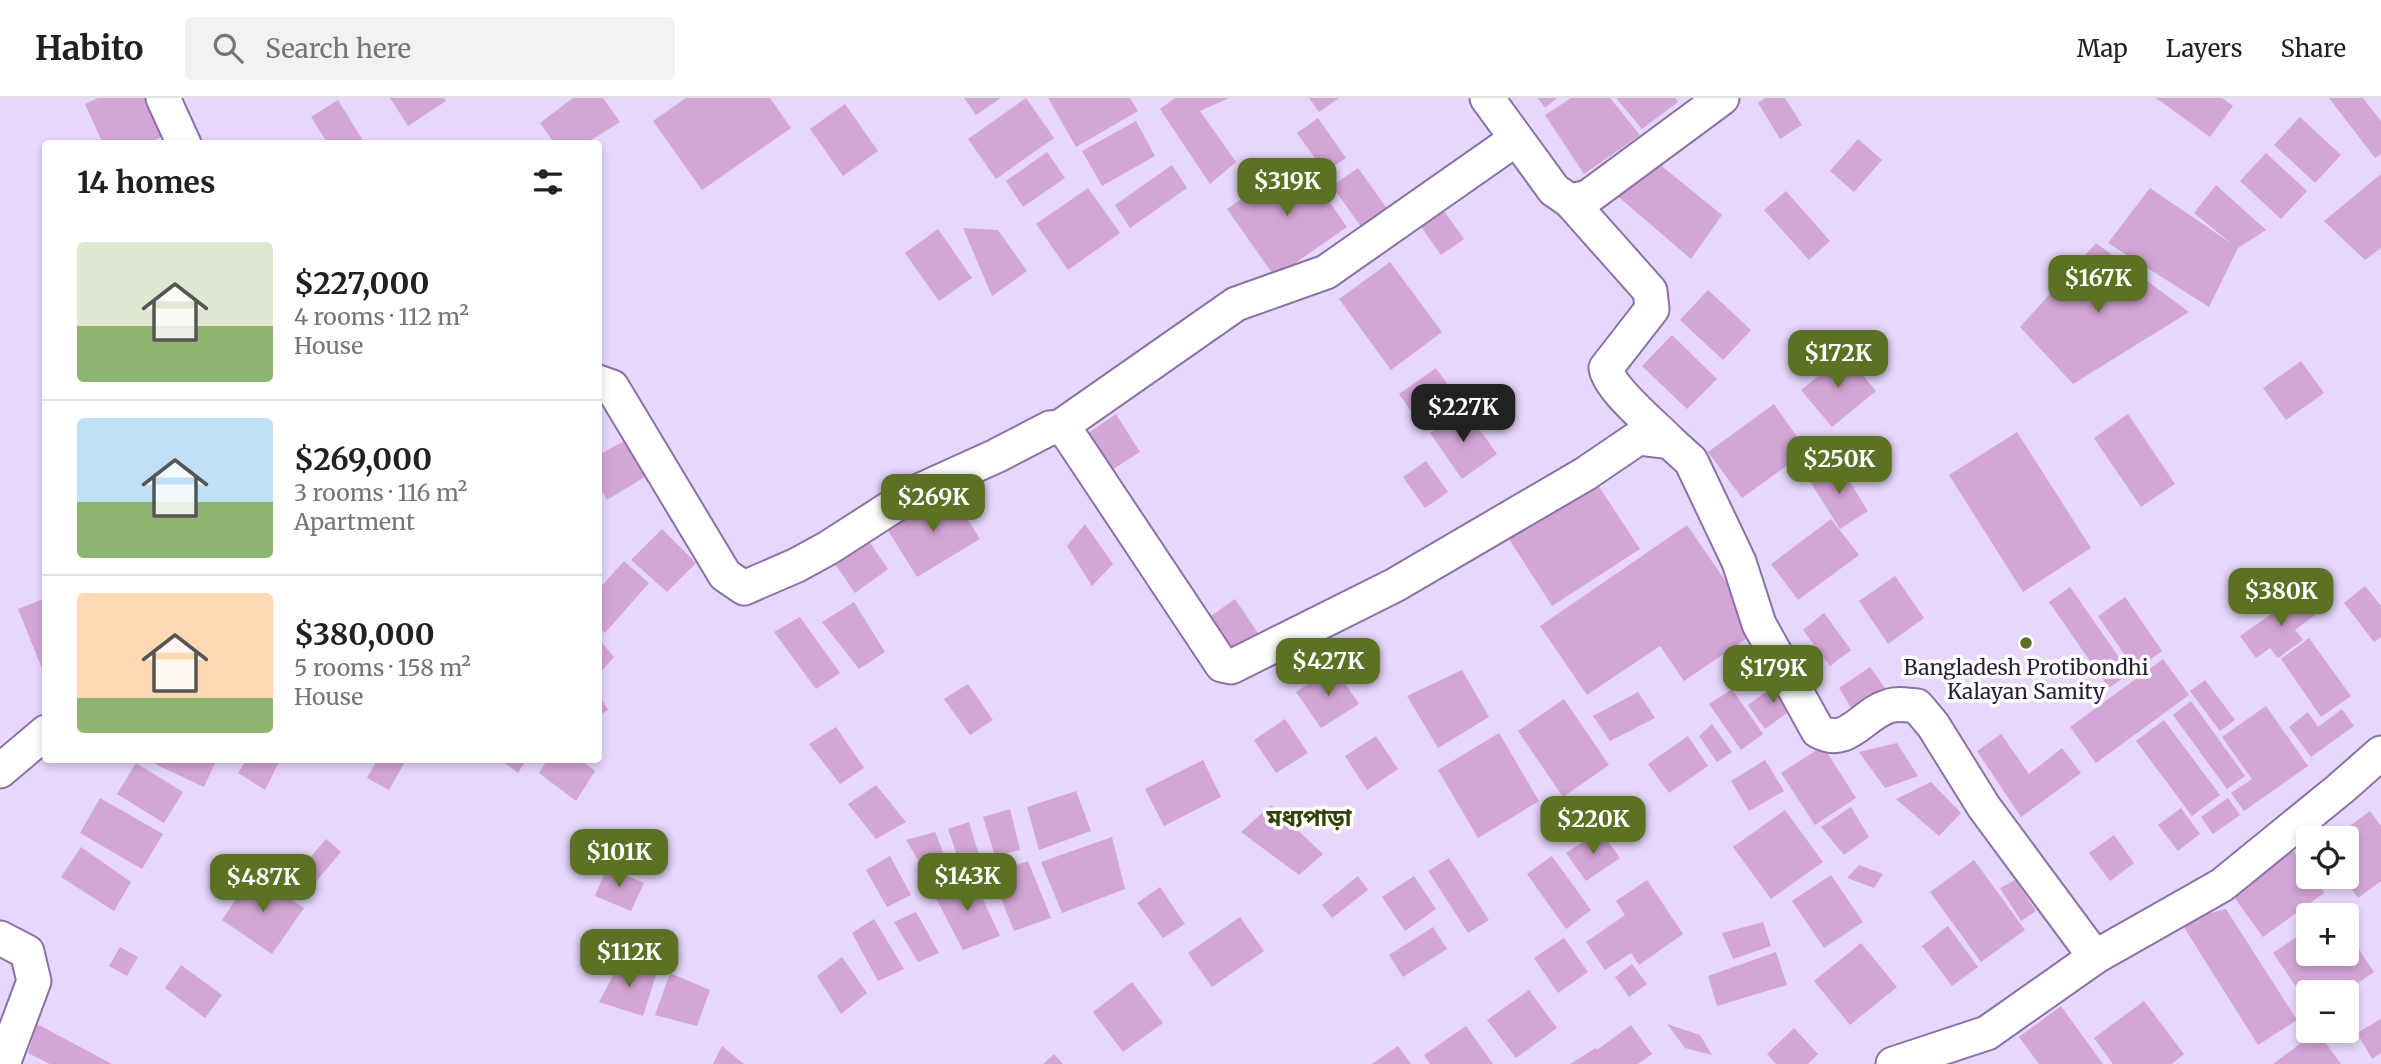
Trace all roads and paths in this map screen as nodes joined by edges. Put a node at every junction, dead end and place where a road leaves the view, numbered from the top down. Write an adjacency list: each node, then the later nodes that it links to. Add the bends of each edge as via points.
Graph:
1 (163, 98): 5 (street)
2 (1487, 98): 4 (street)
3 (1721, 98): 6 (street, via 1588,197)
4 (1516, 139): 6 (street, via 1554,190); 8 (street, via 1326,272 1236,304)
5 (182, 140)
6 (1570, 201): 9 (street, via 1650,291 1652,309 1606,368 1607,376)
7 (602, 384): 8 (street, via 612,387 725,575 744,588 828,548 912,494)
8 (1059, 427): 9 (street, via 1069,435 1222,665 1231,667 1395,585 1638,438)
9 (1670, 442): 14 (street, via 1691,461 1715,507 1759,624 1818,731 1841,736 1886,706 1917,706 1984,807)
10 (42, 735): 12 (street)
11 (2381, 753): 14 (street, via 2222,885)
12 (0, 771)
13 (0, 937): 15 (street, via 27,952 34,981)
14 (2095, 957): 16 (street, via 1987,1033)
15 (3, 1064)
16 (1893, 1064)

